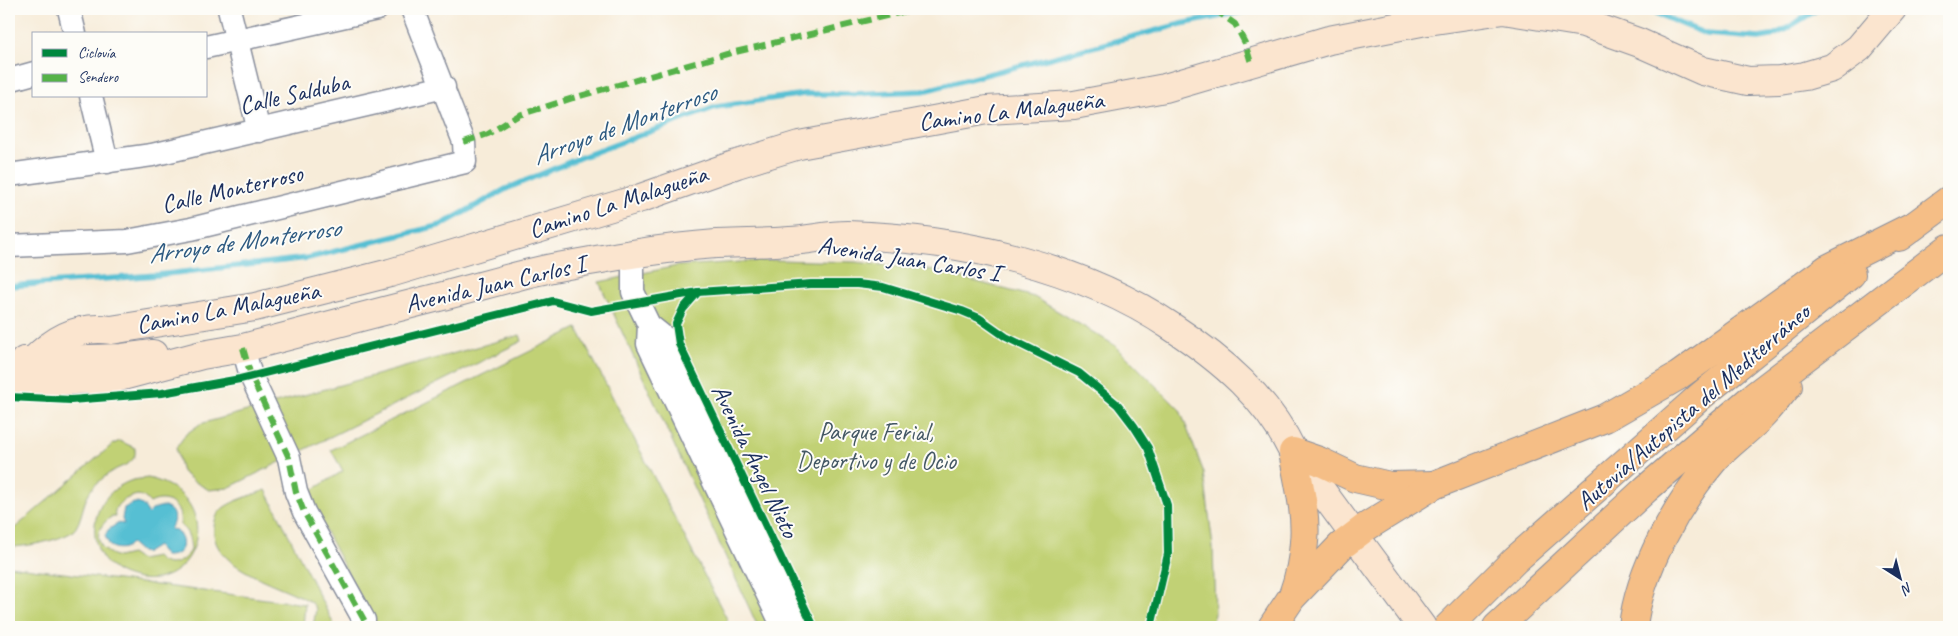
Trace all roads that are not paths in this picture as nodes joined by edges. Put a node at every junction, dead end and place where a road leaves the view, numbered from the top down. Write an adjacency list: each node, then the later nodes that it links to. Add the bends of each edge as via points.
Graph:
1 (69, 9): 6 (street)
2 (229, 9): 7 (street)
3 (377, 9): 7 (street)
4 (412, 9): 11 (street)
5 (1892, 9): 22 (street, Camino La Malagueña, via 1859,48 1832,68 1805,76 1748,81 1703,71 1584,23 1503,10 1421,22 1329,40 1165,88 1074,105 987,110 799,145 641,198 390,273 255,307)
6 (75, 32)
7 (237, 41): 8 (street); 13 (street)
8 (208, 47)
9 (32, 74): 10 (street)
10 (9, 80)
11 (444, 87): 13 (street, Calle Salduba); 18 (street, Calle Monterroso, via 464,142 465,162 191,229 127,241)
12 (91, 98): 14 (street)
13 (259, 131): 14 (street, Calle Salduba)
14 (107, 162): 15 (street, Calle Salduba)
15 (9, 175)
16 (1949, 200): 17 (highway, Autovía/Autopista del Mediterráneo)
17 (1913, 226): 30 (highway, via 1827,270 1678,376 1605,418); 38 (highway, Autovía/Autopista del Mediterráneo, via 1703,394 1515,560)
18 (9, 246)
19 (1949, 248): 23 (highway, Autovía/Autopista del Mediterráneo)
20 (633, 255): 21 (street, Avenida Ángel Nieto, via 634,292); 24 (street, Avenida Juan Carlos I, via 548,269); 29 (street, Avenida Juan Carlos I, via 714,245 792,241 838,249 929,256 1027,278 1080,296 1139,323 1190,356 1236,393 1277,440)
21 (649, 325): 34 (street, Avenida Ángel Nieto, via 648,344); 35 (street, Avenida Ángel Nieto, via 664,337)
22 (111, 330): 26 (street, via 94,344); 27 (street, Camino La Malagueña, via 96,328 69,335)
23 (1830, 338): 39 (highway, Autovía/Autopista del Mediterráneo, via 1752,398 1646,489); 40 (highway, via 1762,416 1714,460 1686,498 1647,571)
24 (243, 348): 25 (street, Avenida Juan Carlos I); 33 (street, via 251,376 289,458 304,512)
25 (202, 355): 26 (street, Avenida Juan Carlos I, via 163,353); 28 (street, Avenida Juan Carlos I, via 115,378)
26 (88, 359): 27 (street, via 86,365 77,370)
27 (17, 364)
28 (9, 379)
29 (1293, 452): 30 (highway, via 1355,478 1390,486); 31 (street, Avenida Juan Carlos I); 32 (highway, via 1305,540)
30 (1434, 485): 31 (highway)
31 (1355, 535): 32 (highway); 37 (street, Avenida Juan Carlos I)
32 (1292, 597): 36 (highway)
33 (364, 620)
34 (783, 627)
35 (805, 627)
36 (1272, 627)
37 (1422, 627)
38 (1448, 627)
39 (1497, 627)
40 (1633, 627)

